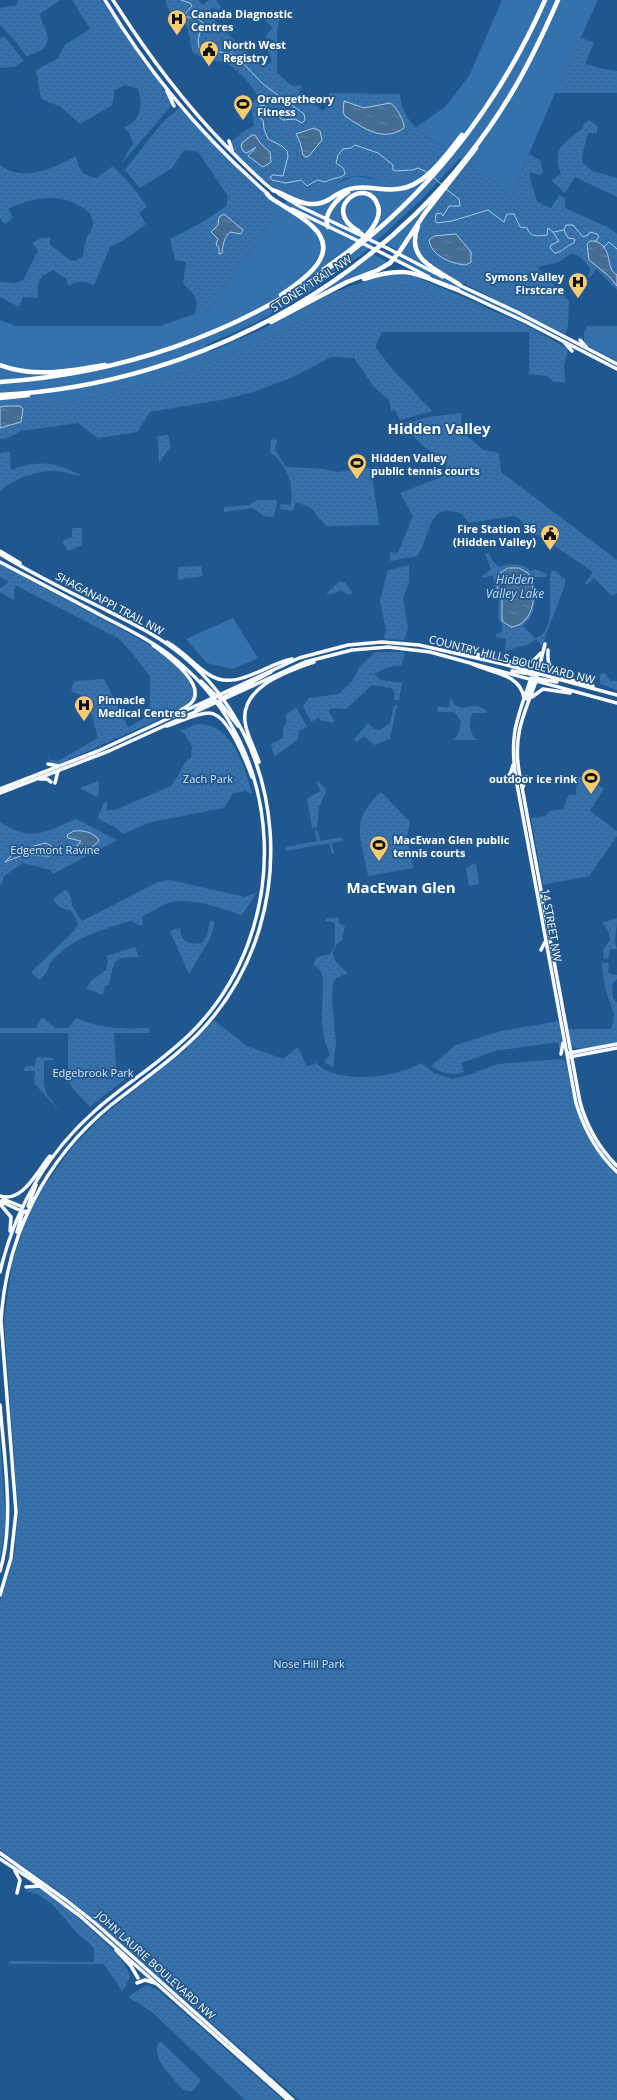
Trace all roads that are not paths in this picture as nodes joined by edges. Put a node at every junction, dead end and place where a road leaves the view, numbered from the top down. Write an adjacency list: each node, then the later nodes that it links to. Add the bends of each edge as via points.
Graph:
1 (105, 0): 5 (main road)
2 (113, 0): 8 (main road, via 140,42 186,102)
3 (545, 0): 9 (highway, STONEY TRAIL NW, via 497,92)
4 (558, 0): 12 (highway, STONEY TRAIL NW, via 540,41 506,101)
5 (162, 83): 6 (main road); 13 (main road, via 198,124)
6 (174, 106)
7 (229, 141): 8 (main road)
8 (237, 158): 11 (main road)
9 (425, 179): 10 (highway, via 401,189); 22 (highway, STONEY TRAIL NW, via 395,214 357,248)
10 (358, 187): 11 (highway, via 345,190 322,203 313,205 303,204); 14 (highway, via 339,198)
11 (273, 190): 14 (main road)
12 (438, 193): 15 (highway); 30 (highway, STONEY TRAIL NW, via 337,280 266,322)
13 (267, 194): 16 (main road); 25 (highway, via 313,226 321,238 322,255 317,265 301,281)
14 (327, 219): 16 (highway); 17 (main road)
15 (420, 221): 19 (highway); 21 (highway, via 414,239 418,255 429,266)
16 (328, 227): 20 (main road, bridge)
17 (357, 232): 18 (highway, bridge); 22 (highway, via 346,221 343,208 352,195 366,193 373,198 378,207 377,220 371,231)
18 (366, 238): 19 (main road, bridge)
19 (398, 254): 20 (highway); 21 (main road)
20 (394, 259): 23 (main road); 24 (highway, via 382,268)
21 (460, 285): 29 (main road)
22 (296, 290): 25 (highway, STONEY TRAIL NW)
23 (458, 290): 24 (highway, via 409,272 394,271 355,282); 27 (main road)
24 (314, 299): 30 (highway, via 248,334)
25 (238, 321): 28 (highway, STONEY TRAIL NW)
26 (580, 340): 29 (main road)
27 (563, 341): 31 (main road); 34 (main road)
28 (178, 347): 33 (highway, via 116,363 58,371 28,372); 35 (highway, STONEY TRAIL NW, via 89,371)
29 (588, 349): 32 (main road)
30 (206, 350): 36 (highway, STONEY TRAIL NW)
31 (572, 351)
32 (617, 364)
33 (0, 365)
34 (617, 369)
35 (0, 382)
36 (100, 382): 37 (highway, STONEY TRAIL NW); 38 (highway, via 56,392)
37 (0, 395)
38 (0, 398)
39 (0, 551): 42 (main road)
40 (0, 554): 42 (main road, SHAGANAPPI TRAIL NW)
41 (0, 562): 43 (main road, SHAGANAPPI TRAIL NW)
42 (32, 572): 44 (main road, SHAGANAPPI TRAIL NW)
43 (137, 634): 55 (main road, SHAGANAPPI TRAIL NW, via 160,647); 59 (main road, via 172,661 189,677 195,688 194,698 190,704)
44 (153, 635): 50 (main road, via 187,656 207,674 221,680 238,680 287,660); 55 (main road, SHAGANAPPI TRAIL NW, via 183,656)
45 (545, 644): 52 (main road)
46 (548, 650): 53 (main road, via 549,665 557,672)
47 (454, 651): 48 (main road, via 521,664 533,661); 50 (main road, COUNTRY HILLS BOULEVARD NW, via 409,643 371,642 340,646); 52 (main road, COUNTRY HILLS BOULEVARD NW)
48 (541, 653)
49 (326, 656): 51 (main road, COUNTRY HILLS BOULEVARD NW, via 359,649 388,648 430,652); 55 (main road, COUNTRY HILLS BOULEVARD NW); 69 (main road, via 267,683 252,694 247,703 246,726 258,758)
50 (299, 658): 55 (main road, COUNTRY HILLS BOULEVARD NW)
51 (468, 661): 52 (main road, COUNTRY HILLS BOULEVARD NW); 56 (main road, via 514,680 521,687)
52 (535, 676): 53 (main road); 54 (main road, COUNTRY HILLS BOULEVARD NW); 56 (main road, 14 STREET NW); 57 (main road, 14 STREET NW); 60 (main road)
53 (617, 695)
54 (593, 697): 57 (main road, via 548,689 540,690); 58 (main road, COUNTRY HILLS BOULEVARD NW)
55 (218, 698): 59 (main road, COUNTRY HILLS BOULEVARD NW); 61 (main road, COUNTRY HILLS BOULEVARD NW, via 191,714); 69 (main road, SHAGANAPPI TRAIL NW, via 247,738); 73 (main road, SHAGANAPPI TRAIL NW, via 243,748)
56 (524, 699): 62 (main road, 14 STREET NW, via 514,730)
57 (530, 699): 60 (main road, 14 STREET NW)
58 (617, 703)
59 (170, 718): 64 (main road, COUNTRY HILLS BOULEVARD NW)
60 (519, 728): 71 (main road, 14 STREET NW, via 516,756)
61 (151, 731): 65 (main road, COUNTRY HILLS BOULEVARD NW); 73 (main road, via 202,714 209,713 222,718 239,748)
62 (514, 762): 66 (main road); 74 (main road, 14 STREET NW)
63 (48, 764): 64 (main road)
64 (61, 766): 70 (main road, COUNTRY HILLS BOULEVARD NW)
65 (58, 771): 68 (main road, COUNTRY HILLS BOULEVARD NW); 68 (main road, via 53,783 47,779)
66 (508, 777)
67 (526, 777): 71 (main road)
68 (37, 779): 72 (main road, COUNTRY HILLS BOULEVARD NW)
69 (263, 784): 91 (main road, SHAGANAPPI TRAIL NW, via 270,832 269,890 258,936 240,975 213,1016 182,1049 107,1108 76,1137)
70 (0, 790)
71 (523, 790): 77 (main road, 14 STREET NW)
72 (0, 793)
73 (259, 797): 85 (main road, SHAGANAPPI TRAIL NW, via 265,832 264,884 252,935 235,973 191,1032 98,1108 72,1132)
74 (546, 939): 75 (main road); 76 (main road, 14 STREET NW)
75 (541, 950)
76 (564, 1040): 81 (main road); 82 (main road, 14 STREET NW)
77 (568, 1042): 80 (main road, via 571,1047); 82 (main road, 14 STREET NW)
78 (617, 1044): 80 (main road)
79 (617, 1048): 83 (main road)
80 (579, 1050): 82 (main road)
81 (561, 1054)
82 (568, 1055): 83 (main road); 84 (main road, 14 STREET NW); 87 (main road, 14 STREET NW, via 574,1094 584,1124 597,1148)
83 (578, 1055): 84 (main road)
84 (573, 1068): 86 (main road, 14 STREET NW, via 587,1123 600,1146)
85 (56, 1152): 88 (main road, via 20,1193 9,1198); 91 (main road, SHAGANAPPI TRAIL NW, via 40,1175)
86 (617, 1166)
87 (617, 1172)
88 (0, 1197): 91 (main road)
89 (0, 1201): 91 (main road)
90 (0, 1204): 92 (main road, via 8,1213 11,1222)
91 (24, 1210): 92 (main road, SHAGANAPPI TRAIL NW); 96 (main road, via 3,1294 1,1338 15,1520 11,1558)
92 (6, 1250): 93 (main road, SHAGANAPPI TRAIL NW)
93 (0, 1272)
94 (0, 1405): 95 (main road, via 8,1520 7,1540)
95 (0, 1571)
96 (0, 1595)
97 (0, 1853): 108 (main road, JOHN LAURIE BOULEVARD NW, via 95,1923)
98 (0, 1859): 99 (main road, JOHN LAURIE BOULEVARD NW)
99 (14, 1868): 100 (main road, JOHN LAURIE BOULEVARD NW); 102 (main road, via 20,1880)
100 (41, 1886): 101 (main road); 103 (main road, JOHN LAURIE BOULEVARD NW)
101 (26, 1887)
102 (17, 1893)
103 (106, 1939): 104 (main road, via 131,1966); 106 (main road, JOHN LAURIE BOULEVARD NW)
104 (138, 1978)
105 (137, 1983): 106 (main road, via 145,1980)
106 (160, 1986): 107 (main road, JOHN LAURIE BOULEVARD NW)
107 (288, 2100)
108 (293, 2100)

